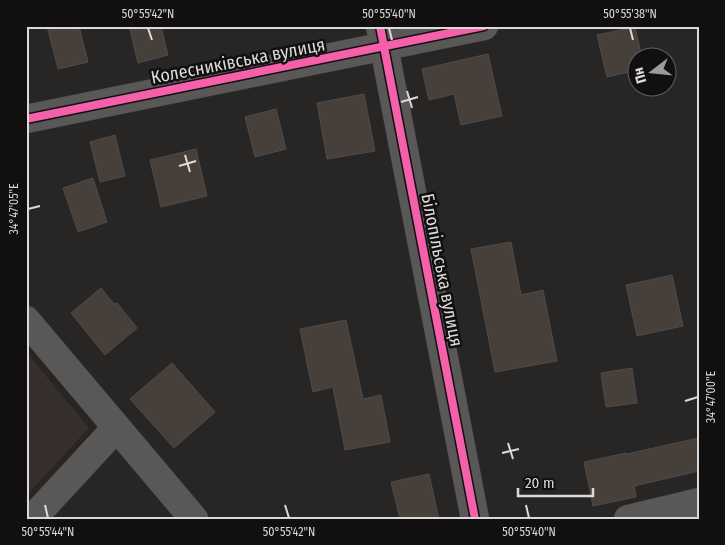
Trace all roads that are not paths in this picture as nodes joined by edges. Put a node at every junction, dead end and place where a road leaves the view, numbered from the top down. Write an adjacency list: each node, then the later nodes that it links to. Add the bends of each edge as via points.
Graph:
1 (484, 26): 2 (street, Колесниківська вулиця)
2 (382, 36): 3 (street, Колесниківська вулиця); 9 (street, Білопільська вулиця)
3 (26, 119)
4 (26, 320): 5 (street)
5 (116, 428): 7 (street); 8 (street)
6 (699, 502): 10 (street)
7 (32, 519)
8 (194, 519)
9 (475, 519)
10 (628, 519)

